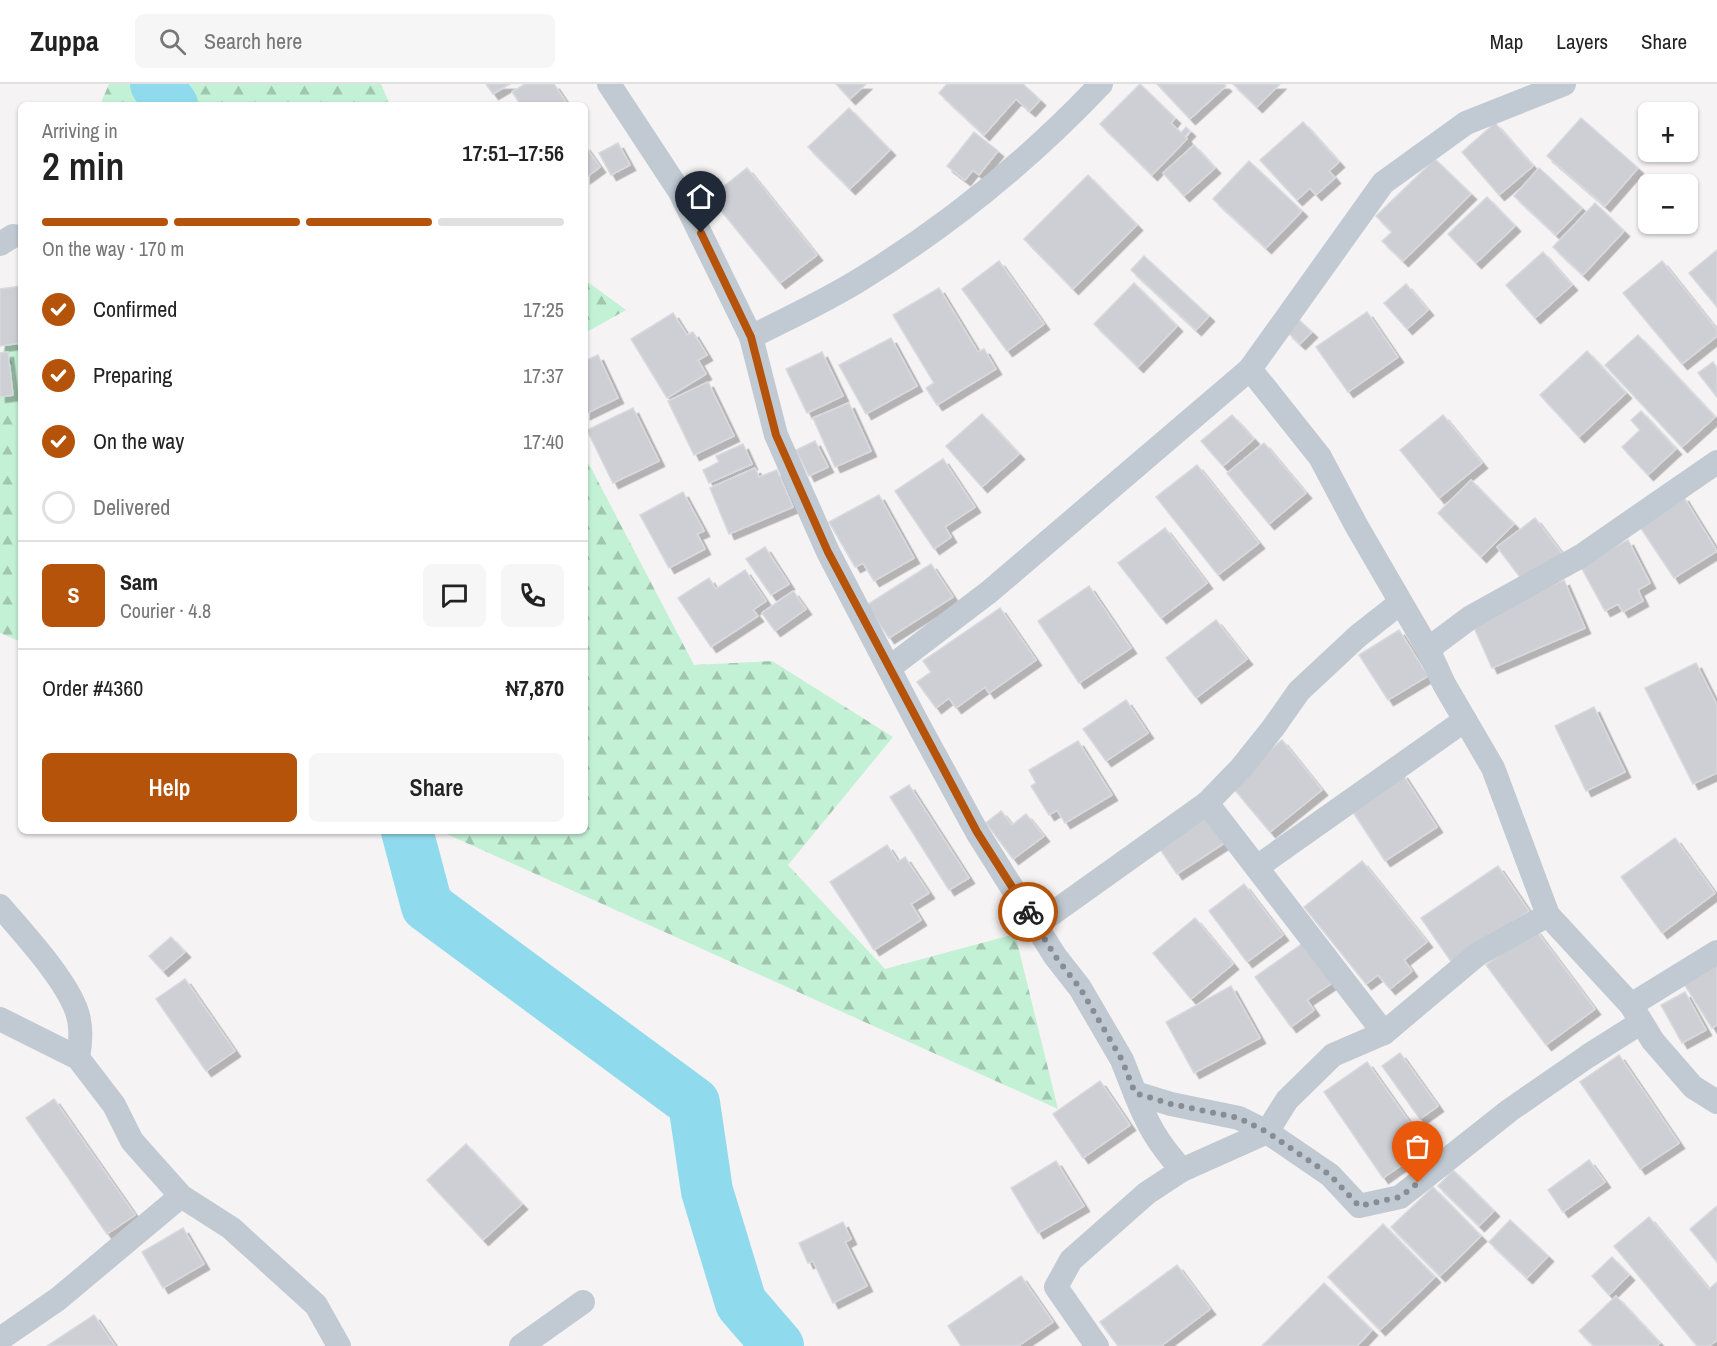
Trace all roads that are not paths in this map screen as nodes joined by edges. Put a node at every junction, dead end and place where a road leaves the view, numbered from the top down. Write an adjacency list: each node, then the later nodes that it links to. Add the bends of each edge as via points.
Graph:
1 (609, 84): 4 (street, via 680,192)
2 (1101, 84): 4 (street, via 1012,171 921,240 859,280)
3 (1564, 84): 5 (street, via 1467,123 1383,183)
4 (751, 337): 9 (street, via 776,435 828,552)
5 (1250, 369): 7 (street, via 1320,457); 9 (street, via 998,584)
6 (1717, 462): 8 (street, via 1581,556 1471,617)
7 (1400, 603): 8 (street); 11 (street, via 1299,691 1241,768)
8 (1428, 649): 10 (street)
9 (889, 668): 15 (street, via 977,832)
10 (1465, 720): 12 (street); 14 (street, via 1493,768)
11 (1207, 803): 12 (street); 15 (street)
12 (1257, 867): 19 (street)
13 (0, 906): 20 (street, via 70,996 82,1038)
14 (1548, 915): 17 (street); 19 (street, via 1479,954)
15 (1036, 925): 21 (street, via 1080,988 1122,1060)
16 (1717, 952): 17 (street)
17 (1635, 1014): 22 (street, via 1693,1087); 23 (street, via 1588,1056 1510,1110 1400,1197 1359,1206 1330,1175)
18 (0, 1019): 20 (street)
19 (1384, 1033): 23 (street, via 1333,1055 1287,1100)
20 (78, 1058): 25 (street, via 114,1105 132,1141)
21 (1135, 1093): 23 (street, via 1239,1118); 24 (street, via 1158,1143)
22 (1717, 1101)
23 (1267, 1132): 24 (street)
24 (1182, 1170): 30 (street, via 1147,1193 1071,1260 1056,1287)
25 (181, 1196): 27 (street, via 58,1299); 28 (street, via 231,1228 316,1305)
26 (583, 1302): 29 (street)
27 (0, 1339)
28 (339, 1346)
29 (520, 1346)
30 (1097, 1346)

